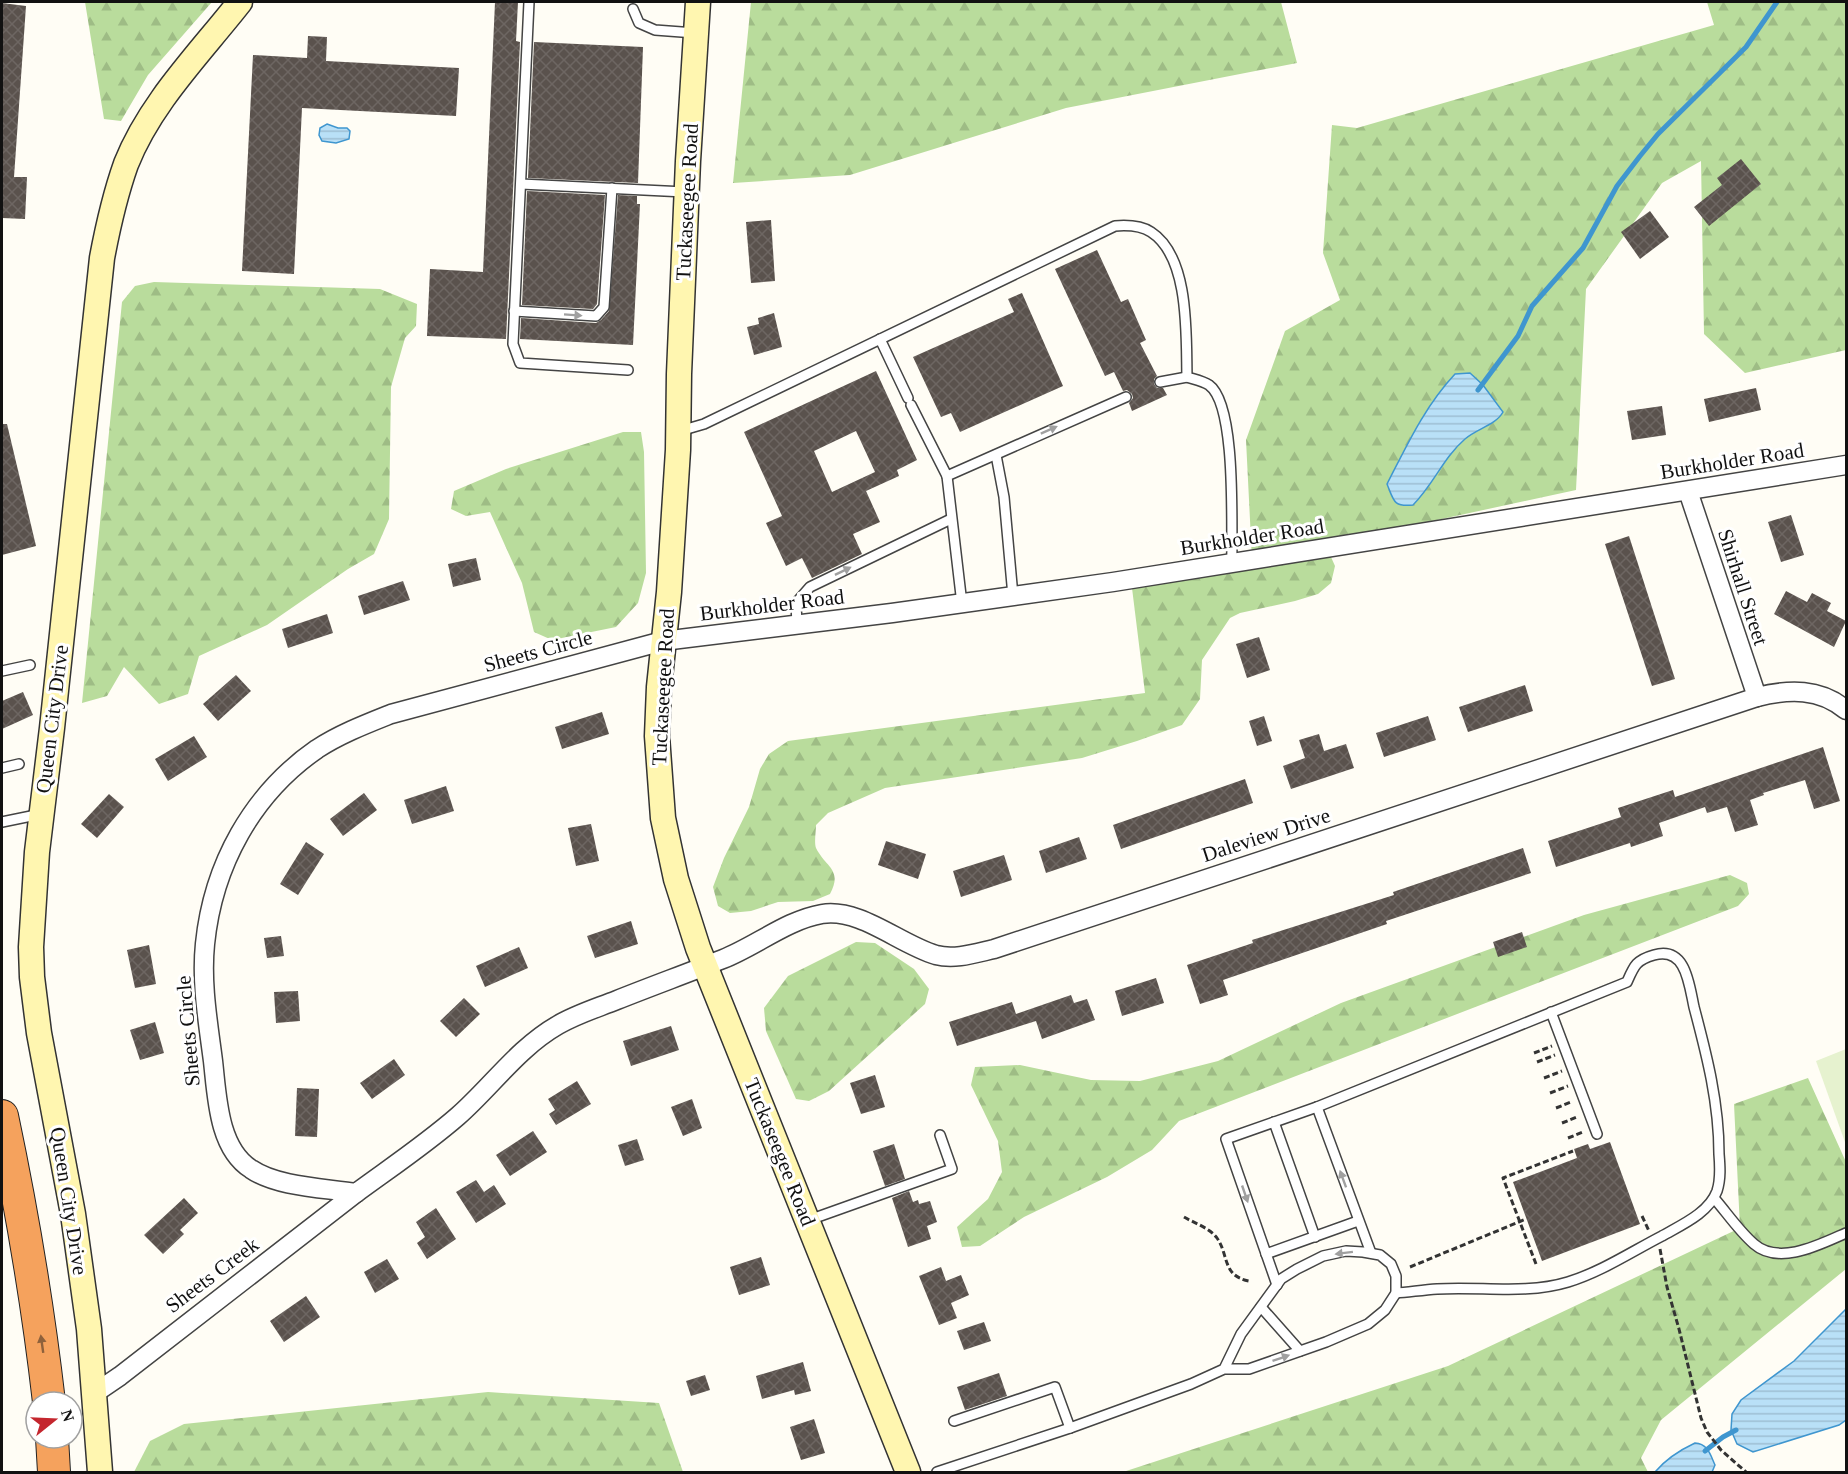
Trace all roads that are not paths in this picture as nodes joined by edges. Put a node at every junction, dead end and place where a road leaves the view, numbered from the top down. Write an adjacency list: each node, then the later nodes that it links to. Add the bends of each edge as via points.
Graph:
1 (240, 2): 32 (street, Queen City Drive, via 149,121 127,163 112,210 102,258)
2 (529, 2): 6 (lane)
3 (698, 2): 5 (street, Tuckaseegee Road)
4 (633, 9): 5 (lane, via 639,23 655,30)
5 (696, 33): 8 (street, Tuckaseegee Road)
6 (521, 184): 7 (lane); 9 (lane)
7 (612, 188): 8 (lane); 9 (lane, one-way to 7, via 596,316 603,308)
8 (687, 192): 15 (street, Tuckaseegee Road)
9 (514, 311): 11 (lane, via 513,344 520,363)
10 (880, 339): 12 (lane, via 1115,226 1133,225 1150,231 1164,243 1174,263 1185,298); 15 (lane, via 704,424); 18 (lane)
11 (628, 370)
12 (1187, 377): 13 (lane); 21 (lane, via 1209,386 1225,415 1230,453)
13 (1160, 382)
14 (1126, 397): 16 (lane, one-way to 14)
15 (678, 432): 25 (street, Tuckaseegee Road)
16 (996, 454): 18 (lane); 22 (lane)
17 (1846, 465): 19 (street, Burkholder Road)
18 (947, 476): 20 (lane)
19 (1688, 491): 21 (street, Burkholder Road); 28 (street, Shirhall Street)
20 (951, 519): 23 (lane); 24 (lane, one-way to 20, via 796,603 810,587)
21 (1232, 564): 22 (street, Burkholder Road)
22 (1013, 596): 23 (street, Burkholder Road)
23 (962, 603): 24 (street, Burkholder Road)
24 (797, 625): 25 (street, Burkholder Road)
25 (663, 641): 34 (street, Tuckaseegee Road, via 657,736 663,818 676,879); 41 (street, Sheets Circle, via 391,714 354,729 318,748 286,773 267,792 236,841 211,907 205,944 206,1001 216,1094 224,1129 239,1159 267,1178)
26 (30, 665): 27 (lane)
27 (2, 671)
28 (1757, 697): 29 (street, Daleview Drive, via 1803,691 1824,696); 34 (street, Daleview Drive, via 994,949 966,955 937,955 854,917 832,914 802,920)
29 (1846, 710)
30 (19, 764): 31 (lane)
31 (2, 768)
32 (41, 814): 33 (lane); 55 (street, Queen City Drive, via 32,977 73,1214)
33 (2, 822)
34 (705, 966): 41 (street, via 558,1025 529,1046 445,1127); 43 (street, Tuckaseegee Road)
35 (1551, 1012): 36 (lane); 39 (lane); 42 (lane, via 1627,982 1634,965 1647,957 1663,952 1679,960 1687,976 1715,1095 1720,1176)
36 (1317, 1107): 38 (lane); 44 (lane, one-way to 36)
37 (2, 1116): 54 (highway, one-way to 37, via 21,1209)
38 (1274, 1122): 46 (lane); 48 (lane, one-way to 48, via 1226,1139)
39 (1598, 1134)
40 (940, 1135): 43 (lane, via 952,1169)
41 (356, 1193): 55 (street, Sheets Creek)
42 (1713, 1198): 45 (lane, via 1755,1245 1774,1253 1799,1251); 50 (lane, via 1686,1222 1599,1270 1567,1282 1532,1289)
43 (807, 1220): 61 (street, Tuckaseegee Road)
44 (1358, 1221): 46 (lane); 47 (lane)
45 (1846, 1233)
46 (1315, 1237): 48 (lane)
47 (1371, 1253): 49 (lane, one-way to 49, via 1346,1251 1323,1256); 50 (lane, via 1391,1264)
48 (1266, 1254): 49 (lane)
49 (1276, 1285): 51 (lane)
50 (1396, 1293): 52 (lane, via 1385,1310 1368,1324)
51 (1261, 1307): 52 (lane); 53 (lane, via 1241,1334)
52 (1300, 1351): 53 (lane, one-way to 52, via 1249,1369)
53 (1224, 1369): 57 (lane)
54 (48, 1390)
55 (95, 1393): 60 (street, Queen City Drive)
56 (954, 1421): 57 (lane, via 1055,1387)
57 (1070, 1428): 62 (lane)
58 (53, 1450): 59 (highway)
59 (54, 1473)
60 (100, 1473)
61 (908, 1473)
62 (938, 1473)

